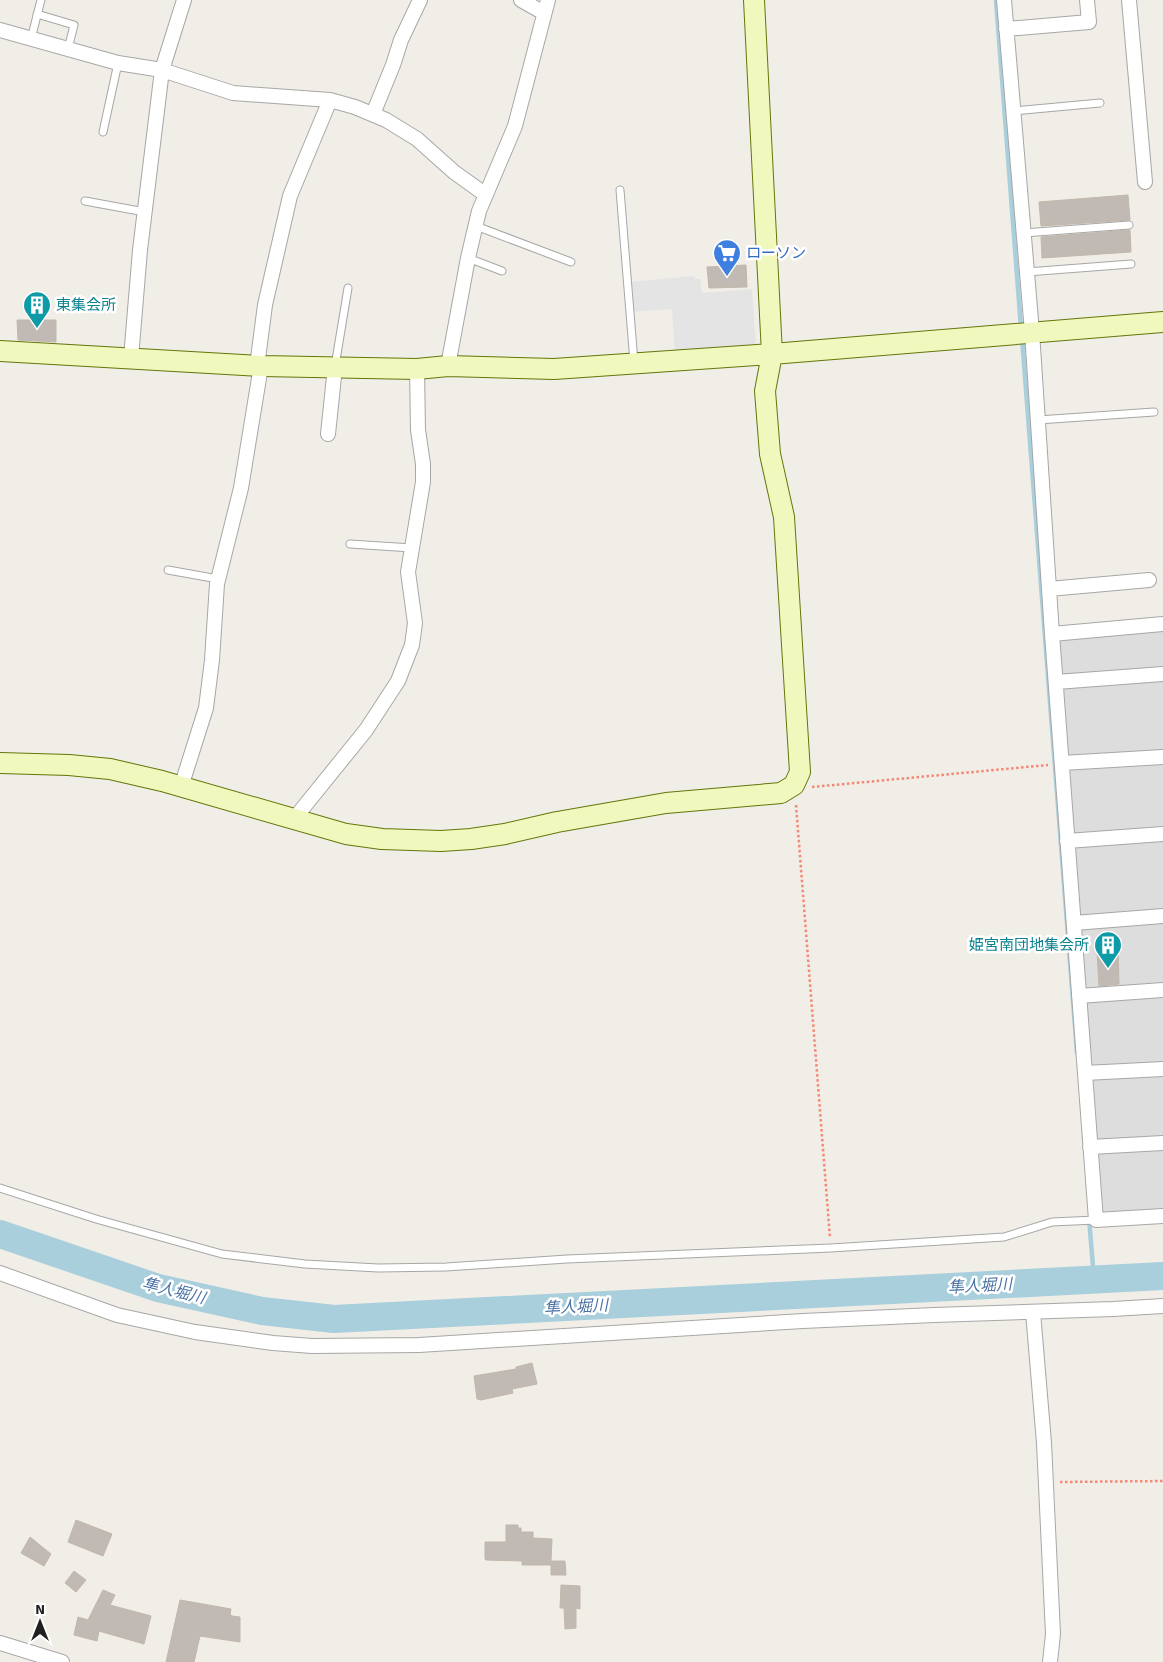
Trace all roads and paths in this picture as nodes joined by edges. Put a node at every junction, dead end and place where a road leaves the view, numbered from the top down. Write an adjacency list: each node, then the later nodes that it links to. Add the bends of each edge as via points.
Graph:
1 (41, 0): 10 (lane)
2 (184, 0): 16 (street)
3 (420, 0): 20 (street)
4 (521, 0): 9 (street)
5 (754, 0): 39 (street)
6 (1004, 0): 11 (street)
7 (1087, 0): 11 (street, via 1089,22)
8 (1129, 0): 22 (street)
9 (546, 6): 24 (street, via 515,126)
10 (37, 14): 13 (lane); 14 (lane, via 74,25)
11 (1006, 29): 19 (street)
12 (0, 30): 13 (street)
13 (31, 38): 14 (street)
14 (68, 49): 15 (street)
15 (118, 64): 16 (street); 21 (lane)
16 (162, 70): 17 (street, via 233,94); 26 (street)
17 (330, 100): 20 (street); 42 (street, via 290,196 265,305)
18 (1100, 103): 19 (lane)
19 (1014, 111): 29 (street)
20 (372, 114): 24 (street, via 417,139)
21 (103, 132)
22 (1146, 182)
23 (620, 190): 41 (lane)
24 (486, 195): 28 (street)
25 (85, 201): 26 (lane)
26 (145, 212): 40 (street)
27 (1129, 225): 29 (lane)
28 (476, 226): 30 (street); 31 (lane)
29 (1024, 232): 34 (street)
30 (468, 258): 33 (lane); 43 (street)
31 (570, 262)
32 (1131, 264): 34 (lane)
33 (502, 272)
34 (1027, 272): 37 (street)
35 (348, 288): 44 (lane)
36 (1163, 322): 37 (street)
37 (1032, 332): 39 (street); 47 (street)
38 (0, 351): 40 (street)
39 (772, 354): 41 (street); 62 (street, via 765,391 770,454 784,517 800,772)
40 (131, 358): 42 (street)
41 (634, 363): 43 (street, via 554,370)
42 (259, 366): 44 (street); 52 (street, via 241,488)
43 (448, 366): 45 (street)
44 (335, 367): 45 (street); 48 (street)
45 (417, 369): 50 (street, via 423,482)
46 (1154, 412): 47 (lane)
47 (1038, 420): 54 (street)
48 (328, 434)
49 (350, 544): 50 (lane)
50 (412, 548): 64 (street, via 408,572 415,623 412,645 398,681 366,730)
51 (168, 570): 52 (lane)
52 (218, 579): 63 (street, via 206,708)
53 (1149, 580): 54 (street)
54 (1049, 589): 56 (street)
55 (1163, 624): 56 (street)
56 (1052, 634): 58 (street)
57 (1163, 674): 58 (street)
58 (1056, 682): 61 (street)
59 (1163, 757): 61 (street)
60 (0, 763): 63 (street, via 110,769)
61 (1062, 763): 62 (path, via 814,787); 66 (street)
62 (794, 785): 64 (street, via 780,793 666,803 505,834 441,841 382,840 346,834); 78 (path)
63 (181, 787): 64 (street)
64 (294, 819)
65 (1163, 834): 66 (street)
66 (1068, 841): 68 (street)
67 (1163, 916): 68 (street)
68 (1074, 923): 70 (street)
69 (1163, 990): 70 (street)
70 (1079, 996): 72 (street)
71 (1163, 1069): 72 (street)
72 (1085, 1073): 74 (street)
73 (1163, 1143): 74 (street)
74 (1090, 1147): 77 (street)
75 (0, 1188): 78 (lane, via 222,1254 305,1264 446,1267)
76 (1163, 1216): 77 (street)
77 (1096, 1220): 78 (lane, via 1052,1222 1004,1237)
78 (831, 1248)
79 (0, 1273): 81 (street, via 118,1315 195,1332 312,1346 419,1345 803,1321)
80 (1163, 1306): 81 (street)
81 (1033, 1312): 83 (street)
82 (1163, 1481): 83 (path)
83 (1046, 1482): 86 (street, via 1053,1634)
84 (0, 1643): 85 (street)
85 (62, 1662)
86 (1050, 1662)

